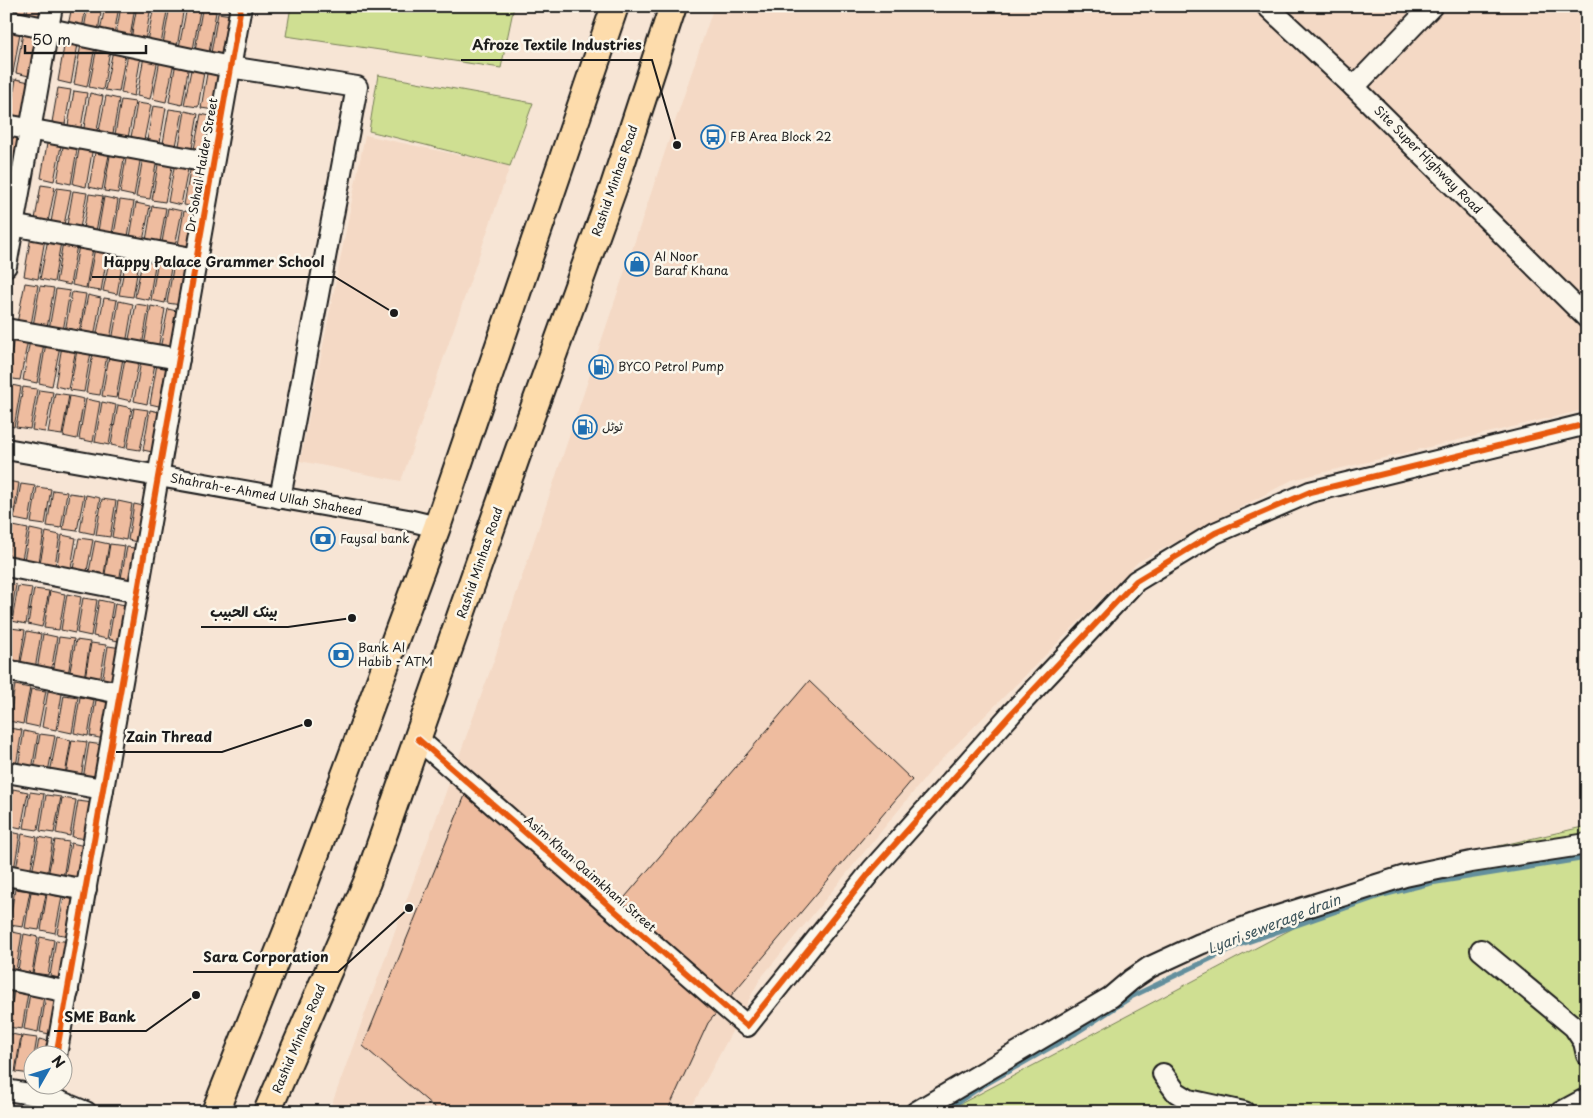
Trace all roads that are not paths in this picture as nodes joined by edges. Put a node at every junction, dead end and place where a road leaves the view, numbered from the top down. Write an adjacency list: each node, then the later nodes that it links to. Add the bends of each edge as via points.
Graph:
1 (52, 6): 8 (street)
2 (241, 6): 9 (street, Dr Sohail Haider Street)
3 (615, 6): 24 (main road)
4 (673, 6): 29 (main road, Rashid Minhas Road, via 614,186)
5 (1267, 6): 10 (street, Site Super Highway Road)
6 (1432, 6): 10 (street)
7 (6, 20): 8 (street)
8 (48, 28): 9 (street); 12 (street)
9 (230, 67): 13 (street, Dr Sohail Haider Street); 23 (street, via 358,87)
10 (1354, 87): 17 (street, Site Super Highway Road)
11 (6, 125): 12 (street)
12 (30, 130): 13 (street); 14 (street)
13 (213, 163): 15 (street, Dr Sohail Haider Street)
14 (10, 225): 15 (street); 16 (street)
15 (196, 259): 19 (street, Dr Sohail Haider Street)
16 (6, 266)
17 (1587, 318)
18 (6, 329): 19 (street)
19 (179, 359): 22 (street, Dr Sohail Haider Street)
20 (1587, 424): 29 (street, Asim Khan Qaimkhani Street, via 1310,492 1214,534 1136,581 1011,714 872,870 747,1026)
21 (6, 449): 22 (street, Shahrah-e-Ahmed Ullah Shaheed)
22 (158, 476): 23 (street, Shahrah-e-Ahmed Ullah Shaheed); 26 (street, Dr Sohail Haider Street)
23 (280, 498): 24 (street, Shahrah-e-Ahmed Ullah Shaheed)
24 (437, 527): 46 (main road, via 288,931)
25 (6, 566): 26 (street)
26 (138, 592): 28 (street, Dr Sohail Haider Street)
27 (6, 670): 28 (street)
28 (120, 692): 31 (street, Dr Sohail Haider Street)
29 (418, 739): 47 (main road, Rashid Minhas Road, via 367,882)
30 (6, 772): 31 (street)
31 (103, 789): 34 (street, Dr Sohail Haider Street)
32 (1587, 844): 48 (street, via 1405,876 1258,922 1200,944 1150,967 1111,997)
33 (6, 876): 34 (street)
34 (86, 890): 37 (street, Dr Sohail Haider Street)
35 (1481, 950): 39 (street, via 1574,1027 1584,1042)
36 (6, 979): 37 (street)
37 (68, 992): 38 (street, Dr Sohail Haider Street)
38 (58, 1046)
39 (1587, 1055)
40 (1163, 1074): 49 (street, via 1176,1092 1188,1100)
41 (6, 1090): 42 (street)
42 (22, 1090)
43 (59, 1096): 45 (street)
44 (1587, 1098): 50 (street)
45 (86, 1112)
46 (214, 1112)
47 (267, 1112)
48 (916, 1112)
49 (1244, 1112)
50 (1561, 1112)

